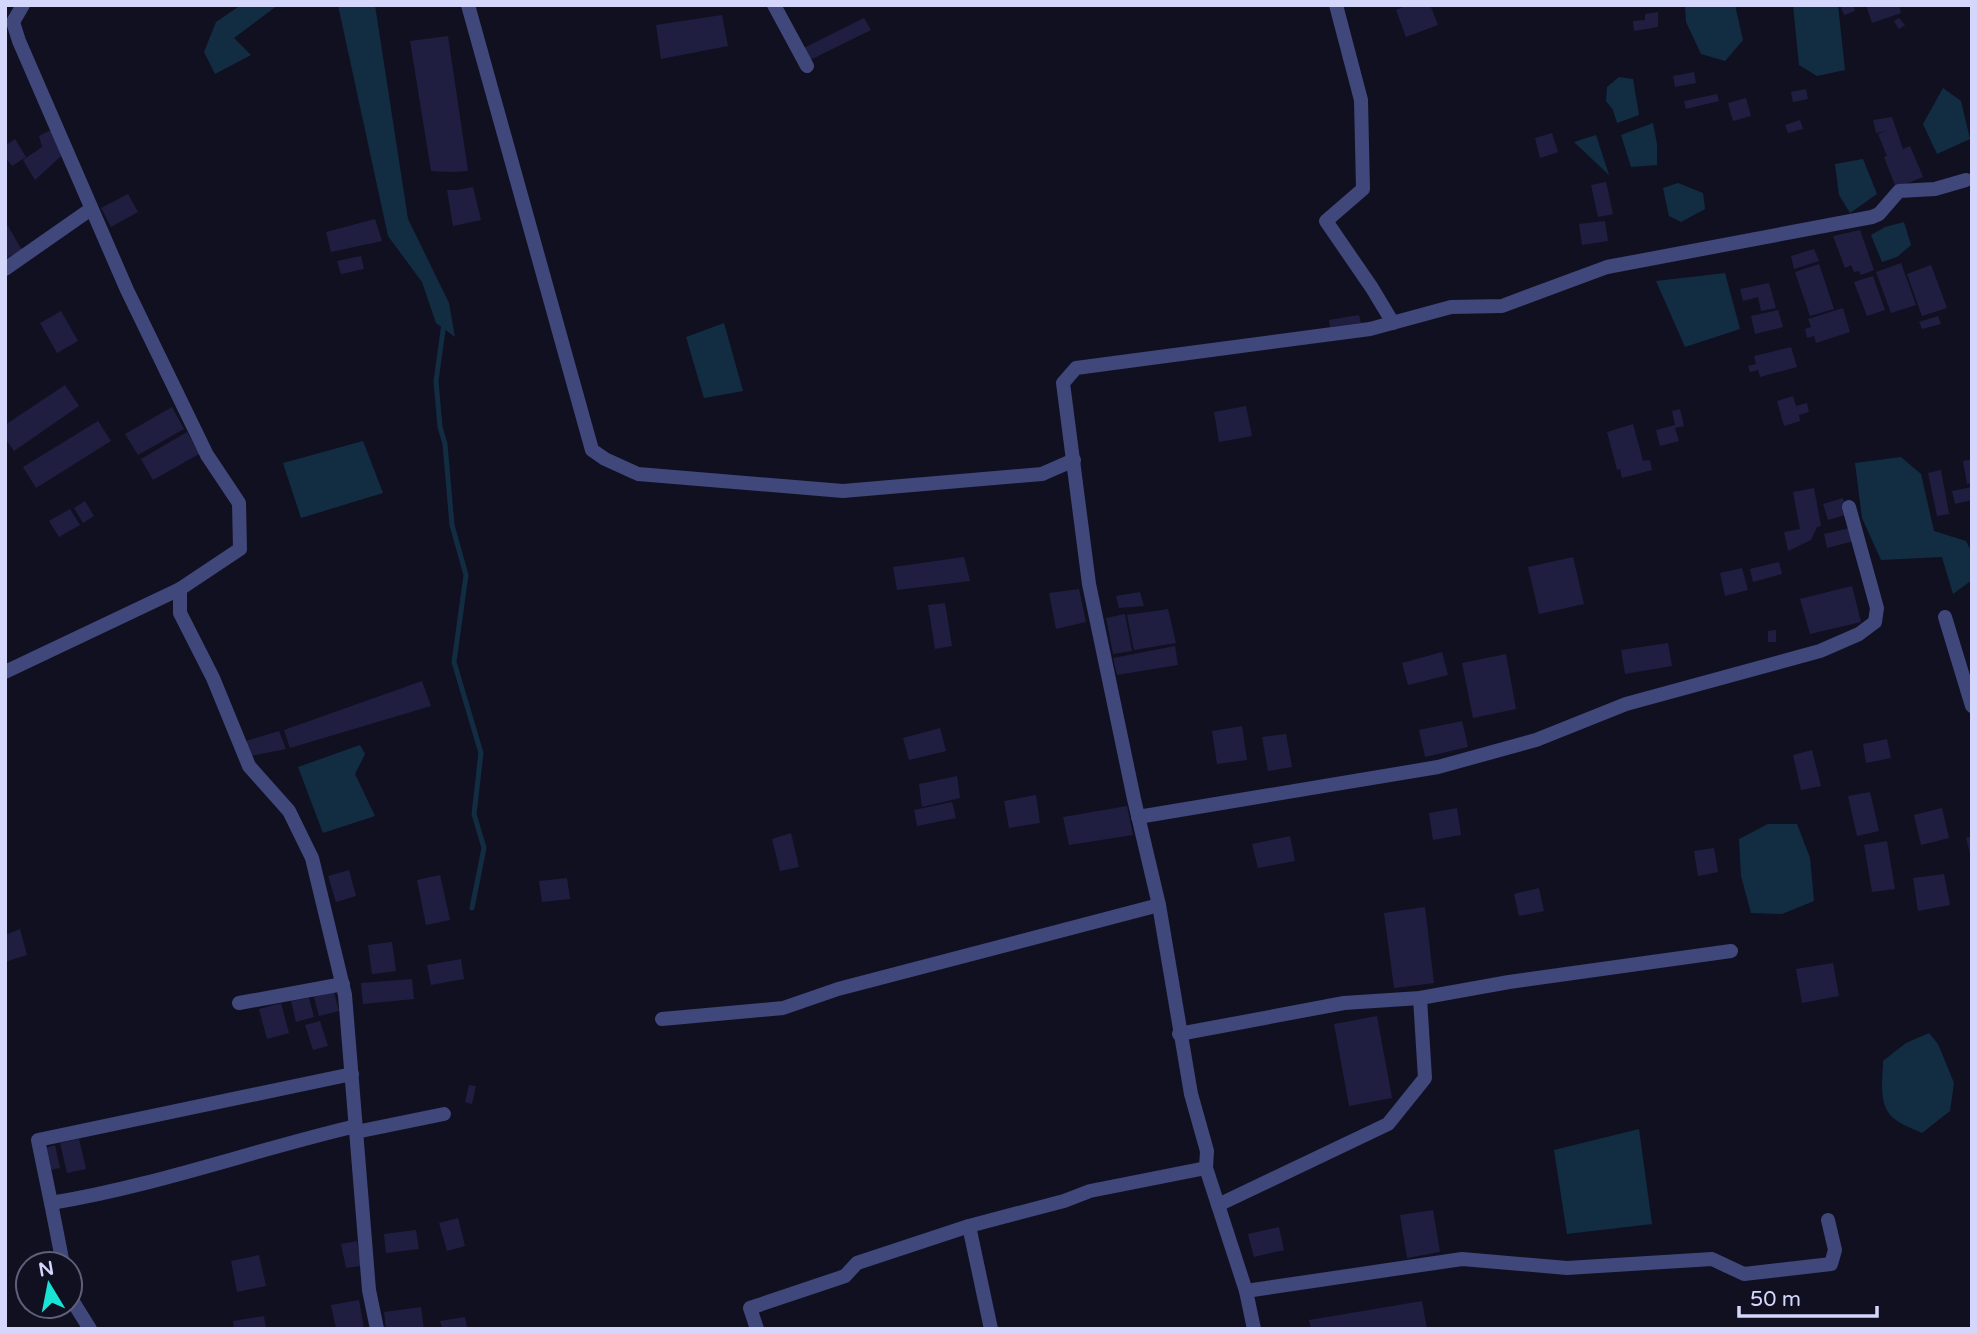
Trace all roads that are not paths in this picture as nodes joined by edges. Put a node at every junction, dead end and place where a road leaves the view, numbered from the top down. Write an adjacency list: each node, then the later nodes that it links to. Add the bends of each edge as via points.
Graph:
1 (23, 5): 7 (street, via 13,22)
2 (468, 5): 10 (street, via 592,450 638,474 843,491 1042,474)
3 (774, 5): 5 (street)
4 (1336, 5): 9 (street, via 1361,100 1363,190 1326,221)
5 (807, 66)
6 (1966, 180): 9 (street, via 1935,189 1899,191 1872,217 1607,267 1502,306 1451,307)
7 (91, 209): 8 (street); 12 (street, via 206,455 239,503 240,550)
8 (5, 268)
9 (1393, 323): 10 (street, via 1076,368 1063,383)
10 (1074, 460): 16 (street, via 1088,584)
11 (1849, 507): 16 (street, via 1877,608 1875,622 1859,634 1820,651 1626,704 1536,740 1438,767)
12 (180, 589): 14 (street); 19 (street, via 180,613 249,766 289,811 312,858)
13 (1945, 617): 15 (street)
14 (5, 672)
15 (1972, 706)
16 (1138, 817): 17 (street)
17 (1159, 905): 22 (street, via 838,989 783,1008); 23 (street)
18 (1731, 951): 20 (street)
19 (342, 984): 21 (street); 24 (street)
20 (1420, 998): 23 (street, via 1345,1003); 29 (street, via 1425,1078 1388,1124)
21 (239, 1003)
22 (662, 1019)
23 (1180, 1034): 27 (street, via 1207,1152)
24 (352, 1074): 26 (street); 28 (street, via 38,1140)
25 (444, 1114): 26 (street)
26 (356, 1129): 28 (street, via 134,1187); 34 (street, via 369,1290)
27 (1206, 1168): 29 (street); 31 (street, via 1090,1191)
28 (51, 1203): 32 (street)
29 (1218, 1205): 33 (street)
30 (1828, 1220): 33 (street, via 1835,1250 1831,1264 1745,1274 1712,1258 1567,1268 1462,1259)
31 (969, 1226): 35 (street, via 857,1263 845,1276 750,1308); 36 (street)
32 (60, 1250)
33 (1246, 1291): 37 (street)
34 (377, 1329)
35 (757, 1329)
36 (991, 1329)
37 (1254, 1329)

